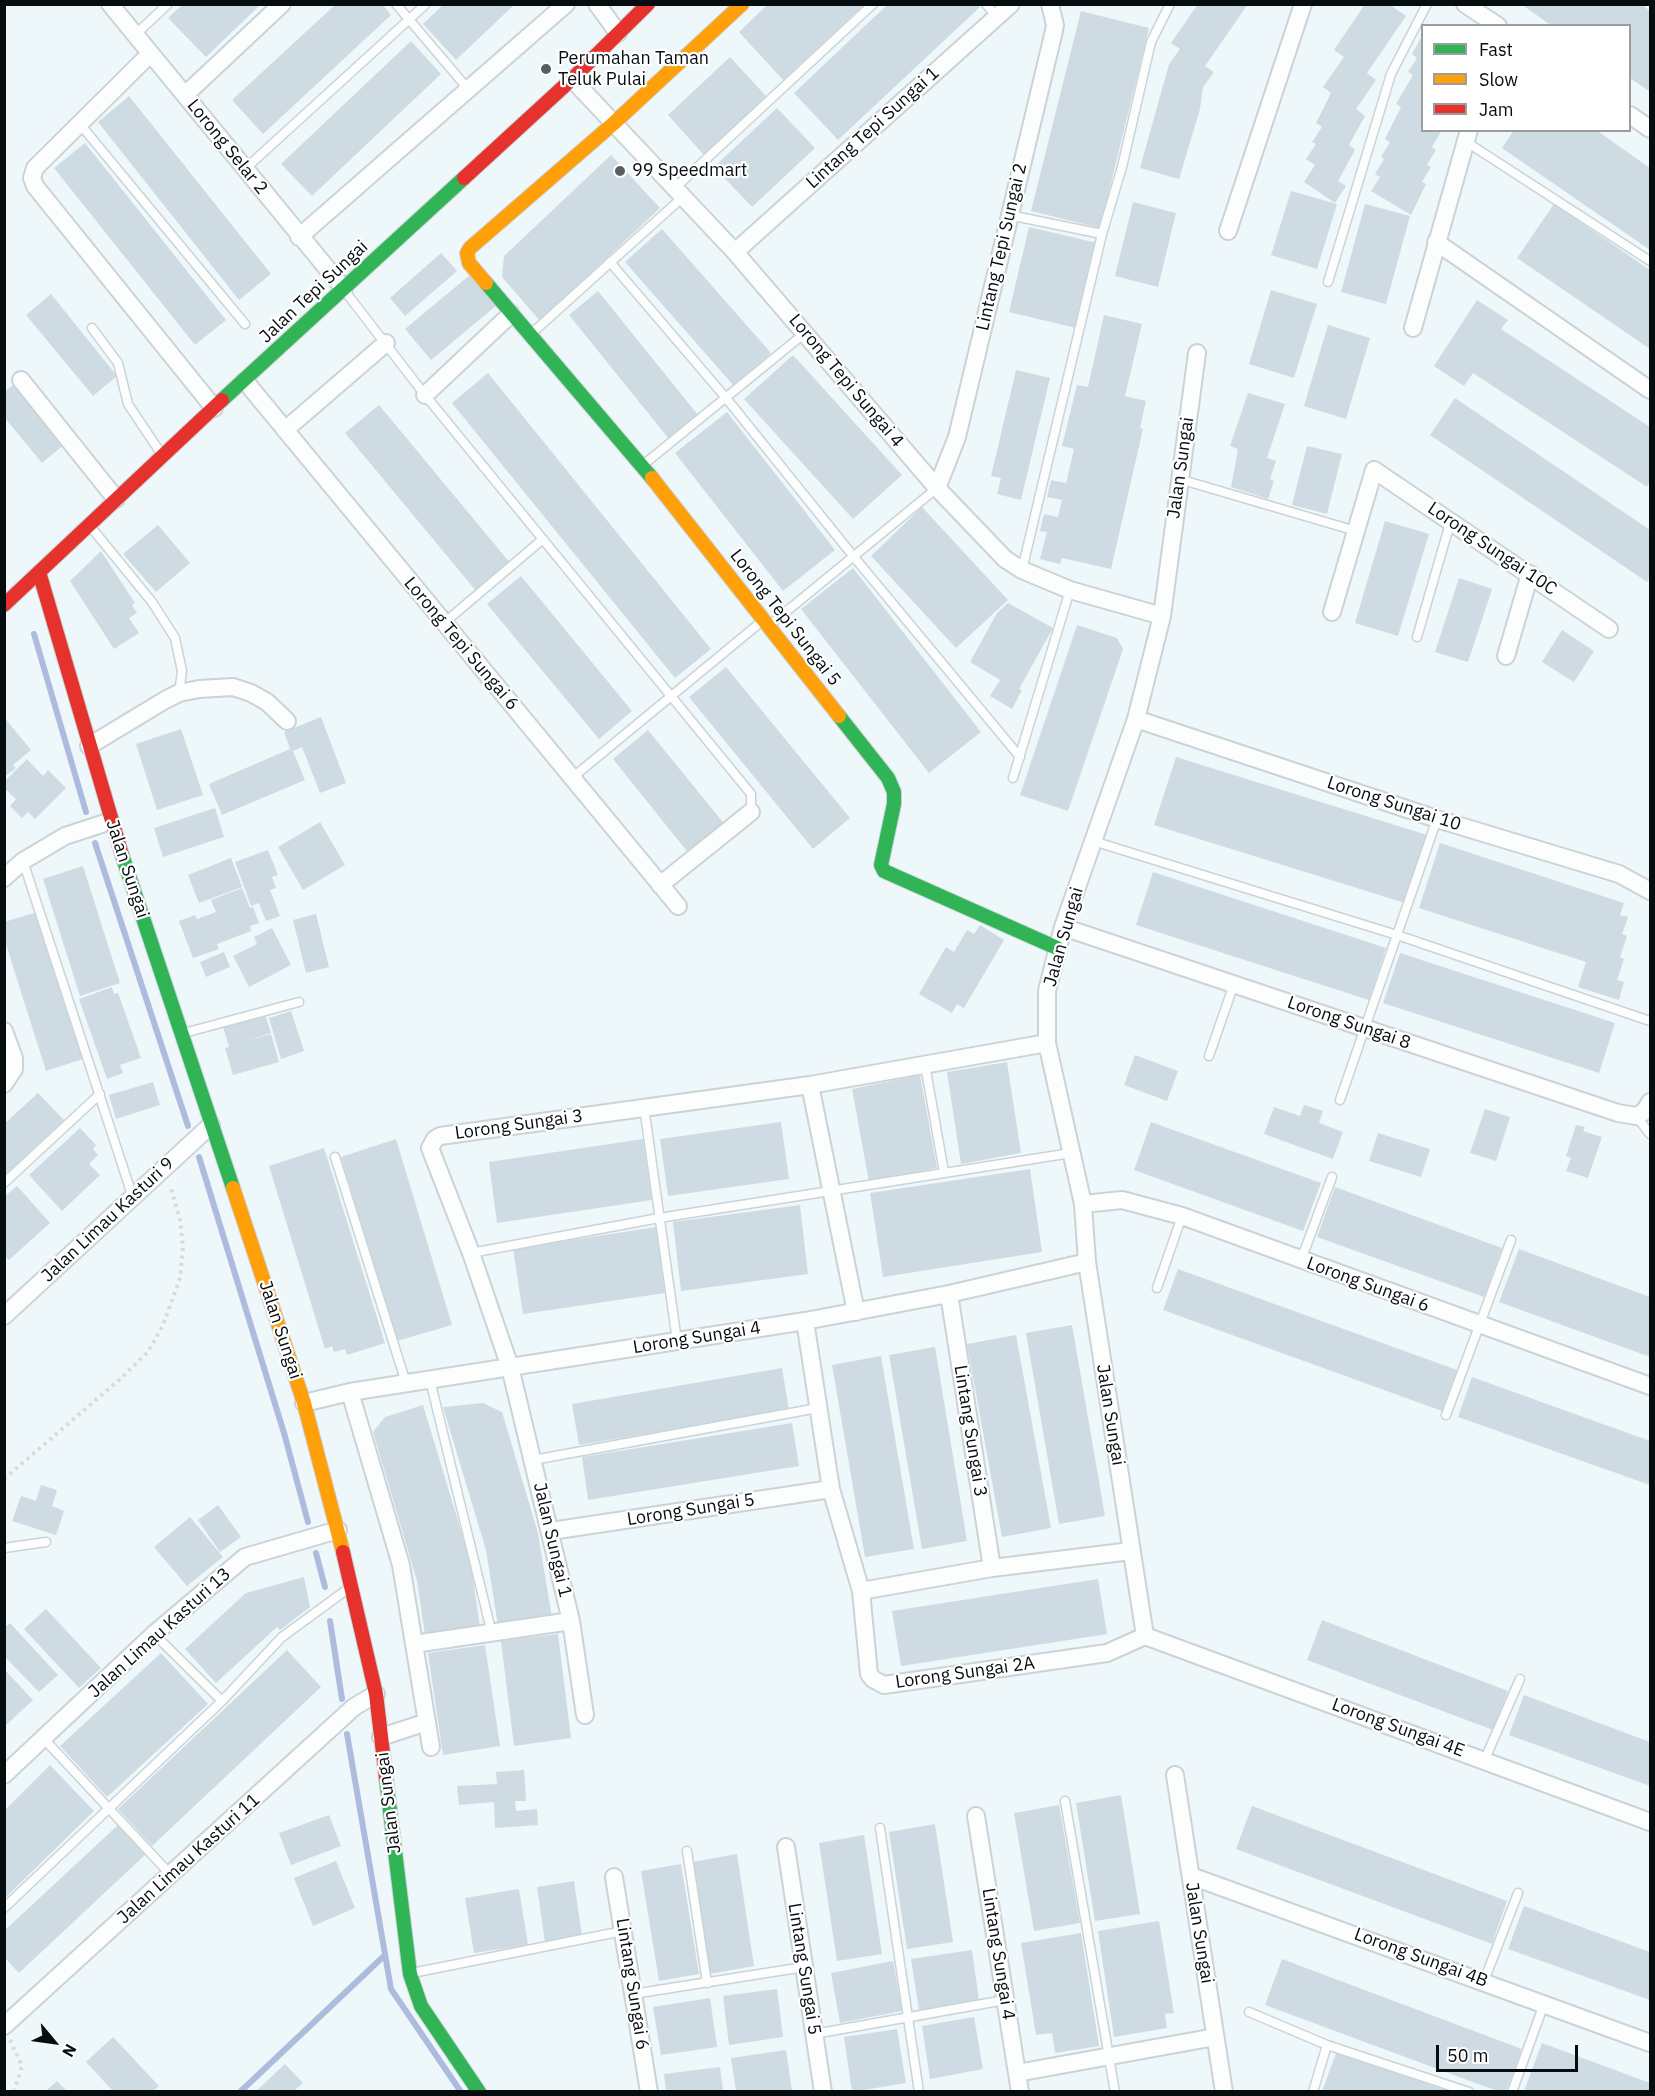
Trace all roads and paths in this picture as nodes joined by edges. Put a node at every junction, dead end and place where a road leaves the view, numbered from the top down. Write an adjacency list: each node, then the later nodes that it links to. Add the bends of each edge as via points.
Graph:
1 (110, 4): 21 (street, Lorong Selar 2)
2 (168, 4): 21 (lane)
3 (282, 4): 25 (street)
4 (396, 4): 18 (lane)
5 (426, 4): 18 (lane)
6 (566, 4): 24 (street)
7 (597, 4): 20 (street)
8 (648, 4): 20 (street, Jalan Tepi Sungai)
9 (742, 4): 27 (street)
10 (873, 4): 32 (lane)
11 (1011, 4): 17 (street, Lintang Tepi Sungai 1)
12 (1050, 4): 33 (street, Lintang Tepi Sungai 2, via 1055,25)
13 (1170, 4): 35 (lane, via 1151,42)
14 (1427, 4): 41 (lane, via 1391,74)
15 (1465, 4): 19 (street)
16 (1298, 7): 34 (street)
17 (991, 11): 38 (street, Lintang Tepi Sungai 1)
18 (409, 20): 24 (lane); 31 (lane)
19 (1495, 24)
20 (618, 33): 23 (street, Jalan Tepi Sungai)
21 (135, 35): 22 (street, Lorong Selar 2)
22 (150, 54): 25 (street, Lorong Selar 2); 28 (street)
23 (572, 79): 27 (street, Lorong Tepi Sungai 4); 42 (street, Jalan Tepi Sungai)
24 (468, 89): 36 (street)
25 (185, 95): 31 (street, Lorong Selar 2)
26 (1631, 116): 29 (street)
27 (614, 123): 32 (street, Lorong Tepi Sungai 4); 43 (street, Lorong Tepi Sungai 5, via 470,248 469,263)
28 (80, 124): 44 (lane); 56 (street, via 35,168 35,186)
29 (1650, 129)
30 (1467, 135): 37 (street); 39 (lane)
31 (245, 169): 36 (street, Lorong Selar 2)
32 (680, 191): 38 (street, Lorong Tepi Sungai 4); 40 (lane)
33 (1010, 215): 35 (lane); 61 (street, Lintang Tepi Sungai 2, via 957,437)
34 (1228, 231)
35 (1102, 234): 68 (lane)
36 (299, 237): 42 (street, Lorong Selar 2)
37 (1436, 242): 46 (street); 53 (street)
38 (735, 252): 47 (street, Lorong Tepi Sungai 4)
39 (1650, 261)
40 (610, 262): 48 (lane); 55 (lane)
41 (1328, 282)
42 (344, 289): 49 (lane); 52 (street, Jalan Tepi Sungai)
43 (511, 314): 48 (street, Lorong Tepi Sungai 5); 54 (street)
44 (245, 324)
45 (92, 328): 58 (lane, via 118,363 128,404)
46 (1413, 328)
47 (806, 333): 55 (lane); 61 (street, Lorong Tepi Sungai 4)
48 (529, 335): 59 (street, Lorong Tepi Sungai 5)
49 (386, 343): 54 (lane); 57 (street)
50 (1197, 353): 60 (street, Jalan Sungai)
51 (21, 380): 62 (street)
52 (245, 381): 56 (street, Jalan Tepi Sungai); 57 (street, Lorong Tepi Sungai 6)
53 (1650, 390)
54 (425, 395): 66 (lane)
55 (726, 398): 59 (lane); 67 (lane)
56 (214, 408): 58 (street, Jalan Tepi Sungai)
57 (285, 430): 75 (street, Lorong Tepi Sungai 6)
58 (162, 455): 62 (street, Jalan Tepi Sungai)
59 (642, 465): 76 (street, Lorong Tepi Sungai 5)
60 (1179, 479): 65 (lane); 74 (street, Jalan Sungai)
61 (937, 488): 67 (lane); 68 (street, Lorong Tepi Sungai 4, via 1005,559)
62 (116, 499): 64 (street, Jalan Tepi Sungai)
63 (1451, 520): 65 (street, Lorong Sungai 10C, via 1374,470); 70 (street, Lorong Sungai 10C); 78 (lane)
64 (89, 525): 69 (street, Jalan Tepi Sungai); 80 (lane, via 152,602 175,638 182,671)
65 (1356, 531): 73 (street)
66 (543, 539): 75 (lane); 81 (lane)
67 (854, 557): 76 (lane); 85 (lane)
68 (1022, 570): 71 (street, Lorong Tepi Sungai 4)
69 (39, 572): 72 (street, Jalan Tepi Sungai); 84 (street, Jalan Sungai)
70 (1530, 574): 77 (street, Lorong Sungai 10C); 79 (street)
71 (1070, 590): 74 (street, Lorong Tepi Sungai 4); 85 (lane)
72 (4, 605)
73 (1332, 612)
74 (1162, 616): 82 (street, Jalan Sungai)
75 (444, 623): 86 (street, Lorong Tepi Sungai 6)
76 (766, 623): 81 (lane); 99 (street, Lorong Tepi Sungai 5, via 888,778 894,804 881,865 884,871)
77 (1609, 629)
78 (1417, 637)
79 (1506, 656)
80 (178, 693): 83 (street, via 233,687 267,702); 84 (street)
81 (670, 695): 86 (lane); 88 (lane, via 751,794)
82 (1136, 719): 89 (street, Lorong Sungai 10); 91 (street, Jalan Sungai)
83 (287, 721)
84 (89, 746): 90 (street, Jalan Sungai)
85 (1020, 757): 87 (lane)
86 (572, 778): 94 (street, Lorong Tepi Sungai 6)
87 (1013, 778)
88 (751, 812): 94 (street)
89 (1437, 819): 95 (street, Lorong Sungai 10, via 1619,874); 98 (lane)
90 (111, 821): 92 (street, via 65,836); 105 (street, Jalan Sungai)
91 (1093, 841): 97 (street, Jalan Sungai); 98 (lane)
92 (22, 861): 93 (street); 111 (lane)
93 (4, 878)
94 (660, 885): 96 (street, Lorong Tepi Sungai 6)
95 (1650, 889)
96 (678, 906)
97 (1063, 927): 99 (street, Jalan Sungai); 100 (street, Lorong Sungai 8)
98 (1397, 935): 102 (lane); 103 (lane)
99 (1057, 948): 106 (street, Jalan Sungai, via 1047,991)
100 (1234, 984): 103 (street, Lorong Sungai 8); 107 (lane)
101 (299, 1002): 105 (lane)
102 (1650, 1021)
103 (1366, 1028): 112 (lane); 114 (street, Lorong Sungai 8, via 1618,1113)
104 (4, 1030): 109 (street, via 14,1069)
105 (181, 1034): 115 (street, Jalan Sungai)
106 (1047, 1044): 108 (street, Lorong Sungai 3); 117 (street, Jalan Sungai)
107 (1209, 1056)
108 (925, 1065): 110 (street, Lorong Sungai 3); 120 (lane)
109 (4, 1084)
110 (810, 1085): 113 (street, Lorong Sungai 3); 123 (street)
111 (100, 1094): 122 (lane); 124 (lane)
112 (1340, 1100)
113 (644, 1107): 127 (lane); 129 (street, Lorong Sungai 3, via 435,1139 430,1148)
114 (1647, 1108): 116 (lane)
115 (211, 1125): 119 (street, Jalan Limau Kasturi 9); 144 (street, Jalan Sungai)
116 (1650, 1134)
117 (1071, 1153): 120 (lane); 125 (street, Jalan Sungai)
118 (335, 1157): 141 (lane)
119 (165, 1167): 124 (street, Jalan Limau Kasturi 9); 148 (path, via 183,1247 180,1278 163,1324 148,1352)
120 (944, 1172): 123 (lane)
121 (1332, 1177): 130 (lane)
122 (4, 1184)
123 (831, 1191): 127 (lane); 134 (street)
124 (133, 1197): 135 (street, Jalan Limau Kasturi 9)
125 (1083, 1204): 126 (street, Lorong Sungai 6, via 1122,1200); 131 (street, Jalan Sungai)
126 (1182, 1216): 130 (street, Lorong Sungai 6); 132 (lane)
127 (659, 1218): 129 (lane); 138 (lane)
128 (1511, 1240): 137 (lane)
129 (471, 1253): 139 (street, Lorong Sungai 3)
130 (1301, 1260): 137 (street, Lorong Sungai 6)
131 (1087, 1262): 133 (street, Lorong Sungai 4); 154 (street, Jalan Sungai)
132 (1157, 1288)
133 (949, 1294): 134 (street, Lorong Sungai 4); 155 (street, Lintang Sungai 3)
134 (856, 1312): 136 (street, Lorong Sungai 4)
135 (4, 1316)
136 (805, 1321): 138 (street, Lorong Sungai 4); 145 (street, Lorong Sungai 2A)
137 (1477, 1326): 142 (street, Lorong Sungai 6); 146 (lane)
138 (676, 1341): 139 (street, Lorong Sungai 4)
139 (510, 1367): 140 (street, Lorong Sungai 4); 147 (street, Jalan Sungai 1)
140 (430, 1380): 141 (street, Lorong Sungai 4); 160 (lane)
141 (406, 1383): 143 (street, Lorong Sungai 4)
142 (1650, 1386)
143 (350, 1392): 144 (street, Lorong Sungai 4); 162 (street, via 401,1564)
144 (304, 1403): 150 (street, Jalan Sungai)
145 (818, 1408): 147 (lane); 149 (street, Lorong Sungai 2A)
146 (1446, 1415)
147 (533, 1460): 151 (street, Jalan Sungai 1)
148 (4, 1479)
149 (831, 1489): 151 (street, Lorong Sungai 5); 157 (street, Lorong Sungai 2A)
150 (338, 1530): 156 (street, Jalan Sungai); 159 (street, Jalan Limau Kasturi 13, via 245,1557)
151 (551, 1531): 158 (street, Jalan Sungai 1)
152 (46, 1542): 153 (lane)
153 (4, 1548)
154 (1131, 1551): 155 (street); 161 (street, Jalan Sungai)
155 (992, 1569): 157 (street)
156 (352, 1586): 164 (street, Jalan Sungai); 165 (lane, via 282,1637)
157 (861, 1591): 161 (street, Lorong Sungai 2A, via 868,1674 884,1685 1107,1653)
158 (571, 1621): 160 (street); 166 (street, Jalan Sungai 1)
159 (154, 1634): 165 (lane); 169 (street, Jalan Limau Kasturi 13)
160 (492, 1634): 162 (street)
161 (1145, 1636): 171 (street, Lorong Sungai 4E)
162 (414, 1644): 167 (street)
163 (1520, 1678): 171 (lane)
164 (376, 1694): 168 (street, Jalan Sungai); 181 (street, Jalan Limau Kasturi 11, via 354,1707)
165 (222, 1701): 175 (lane)
166 (585, 1715)
167 (427, 1722): 168 (street); 170 (street)
168 (381, 1737): 188 (street, Jalan Sungai)
169 (44, 1739): 172 (street, Jalan Limau Kasturi 13); 175 (lane)
170 (431, 1746)
171 (1485, 1760): 177 (street, Lorong Sungai 4E)
172 (4, 1775)
173 (1175, 1775): 183 (street, Jalan Sungai)
174 (1065, 1801): 201 (lane)
175 (111, 1809): 181 (lane); 185 (lane)
176 (976, 1816): 192 (street, Lintang Sungai 4)
177 (1650, 1822)
178 (880, 1828): 195 (lane)
179 (786, 1847): 187 (street, Lintang Sungai 5)
180 (687, 1851): 190 (lane)
181 (172, 1876): 196 (street, Jalan Limau Kasturi 11)
182 (614, 1876): 186 (street, Lintang Sungai 6)
183 (1191, 1876): 189 (street, Lorong Sungai 4B); 198 (street, Jalan Sungai)
184 (1518, 1893): 189 (lane)
185 (4, 1908)
186 (623, 1931): 188 (lane); 191 (street, Lintang Sungai 6)
187 (804, 1967): 190 (lane); 197 (street, Lintang Sungai 5)
188 (410, 1974): 204 (street, Jalan Sungai, via 421,2006)
189 (1484, 1981): 193 (street, Lorong Sungai 4B)
190 (707, 1983): 191 (lane)
191 (633, 1994): 205 (street, Lintang Sungai 6)
192 (1005, 2000): 195 (lane); 202 (street, Lintang Sungai 4)
193 (1544, 2003): 199 (street, Lorong Sungai 4B); 213 (lane)
194 (1249, 2012): 200 (lane)
195 (909, 2017): 197 (lane); 207 (lane)
196 (7, 2032): 203 (path, via 22,2066)
197 (814, 2034): 206 (street, Lintang Sungai 5)
198 (1215, 2037): 201 (street); 210 (street, Jalan Sungai)
199 (1650, 2043)
200 (1327, 2045): 211 (lane); 212 (lane)
201 (1110, 2056): 202 (street); 209 (lane)
202 (1017, 2073): 208 (street, Lintang Sungai 4)
203 (14, 2091)
204 (479, 2091)
205 (649, 2091)
206 (823, 2091)
207 (919, 2091)
208 (1020, 2091)
209 (1116, 2091)
210 (1224, 2091)
211 (1313, 2091)
212 (1469, 2091)
213 (1512, 2091)

